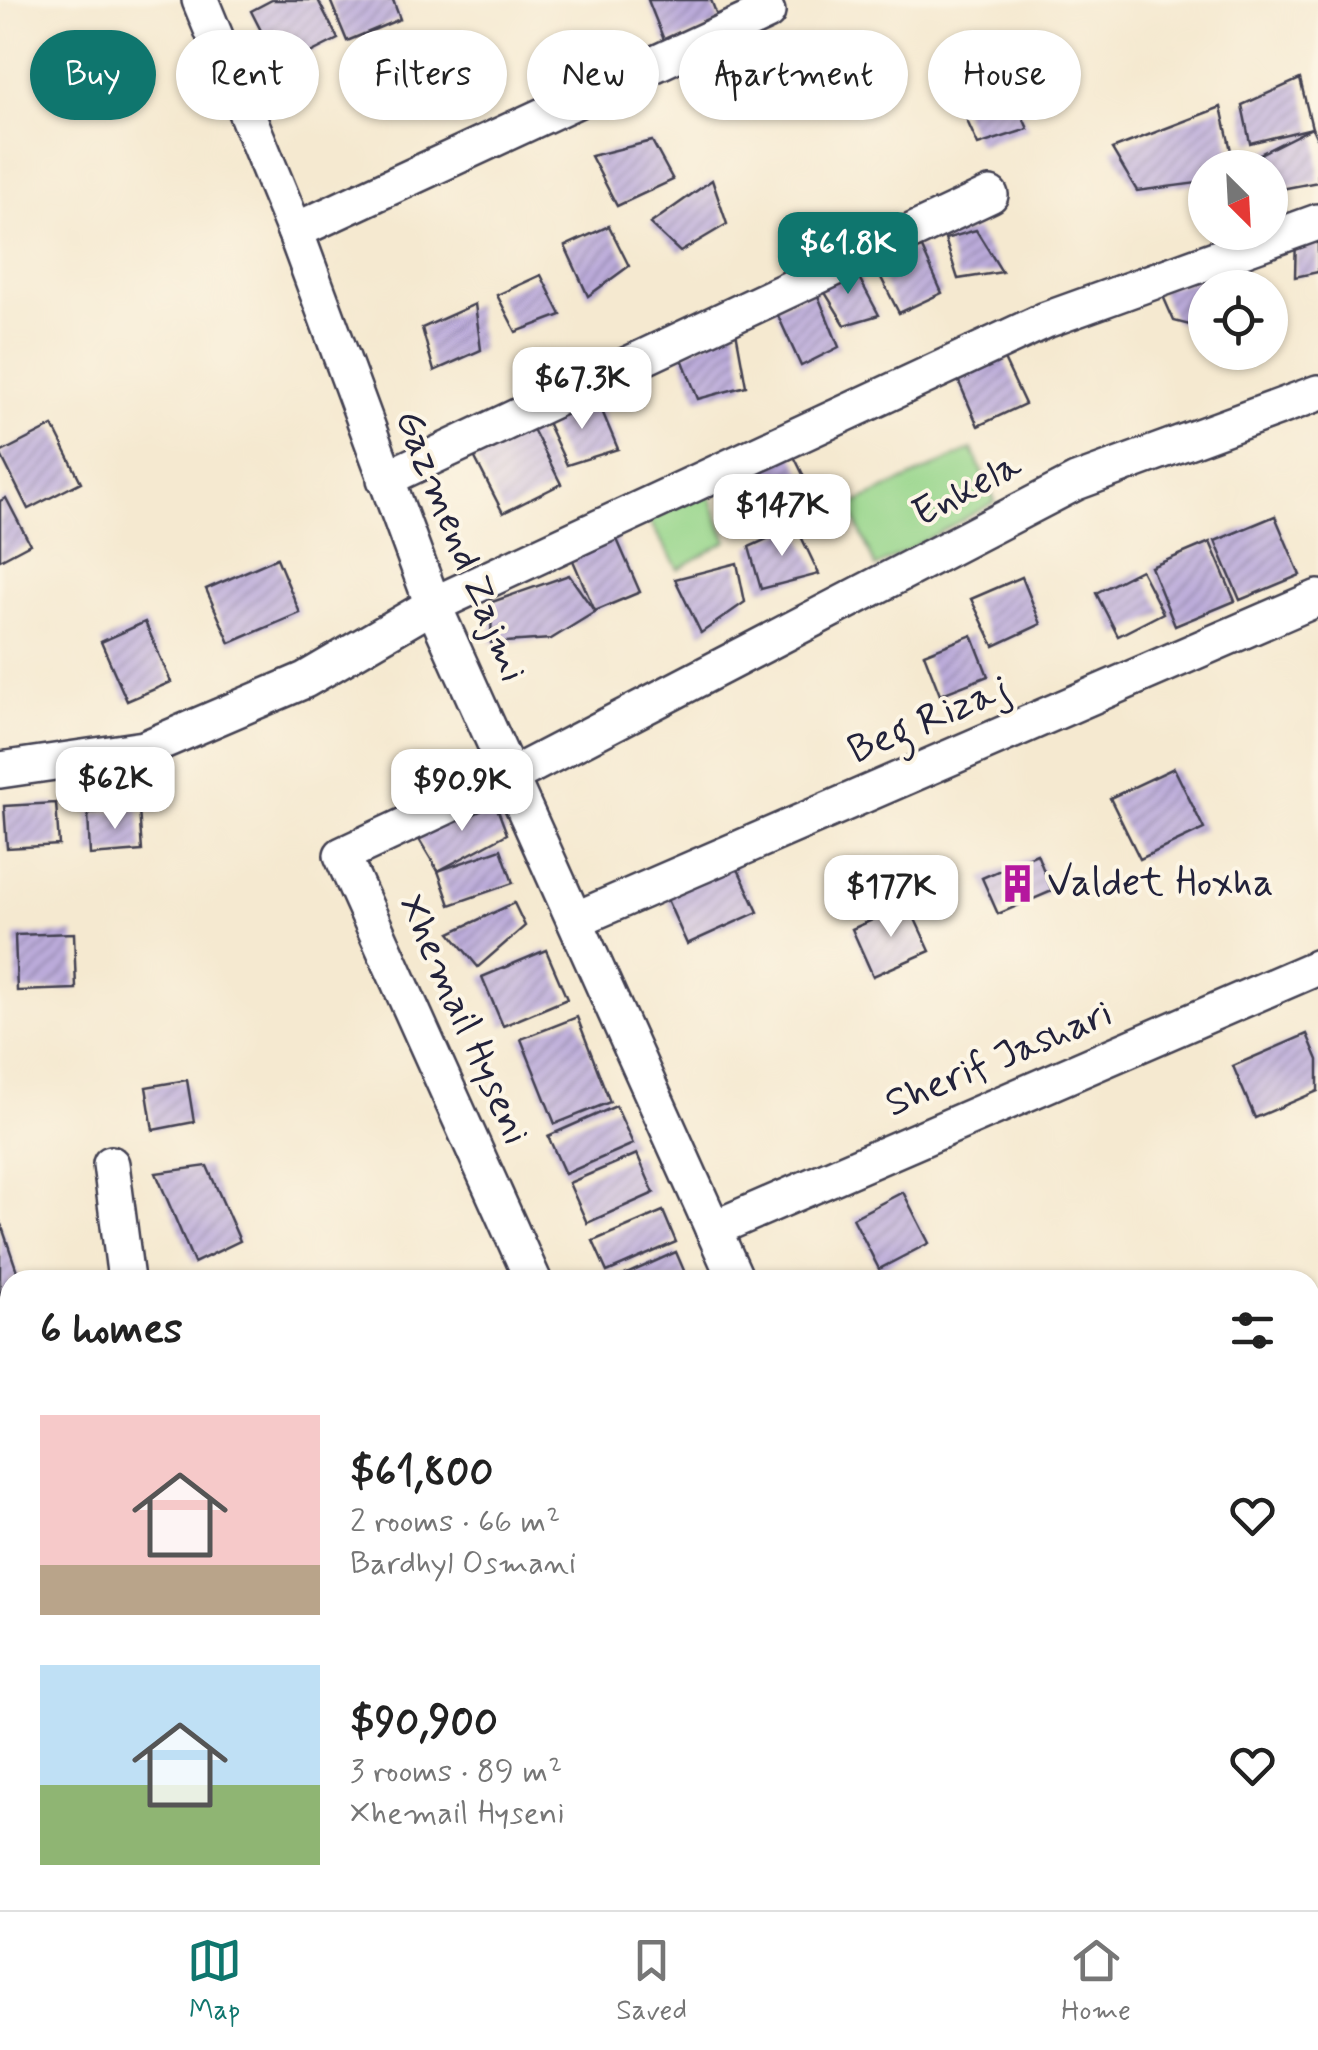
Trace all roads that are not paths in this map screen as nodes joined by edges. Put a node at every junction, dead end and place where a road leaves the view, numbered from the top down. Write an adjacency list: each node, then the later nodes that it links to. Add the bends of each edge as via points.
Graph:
1 (200, 0): 5 (street, Gazmend Zajmi)
2 (767, 12): 5 (street)
3 (990, 195): 7 (street)
4 (1318, 222): 9 (street, via 1046,320)
5 (295, 230): 7 (street, Gazmend Zajmi)
6 (1318, 393): 11 (street, Enkela, via 1076,482)
7 (385, 479): 9 (street, Gazmend Zajmi)
8 (1318, 598): 12 (street, Beg Rizaj)
9 (433, 605): 10 (street, via 305,680 144,749); 11 (street, Gazmend Zajmi)
10 (0, 770)
11 (510, 777): 12 (street, Gazmend Zajmi); 17 (street, Xhemail Hyseni, via 342,855)
12 (575, 920): 15 (street, Gazmend Zajmi)
13 (1318, 968): 15 (street, Sherif Jashari)
14 (112, 1164): 16 (street)
15 (713, 1229): 18 (street, Gazmend Zajmi)
16 (125, 1270)
17 (529, 1270)
18 (731, 1270)

